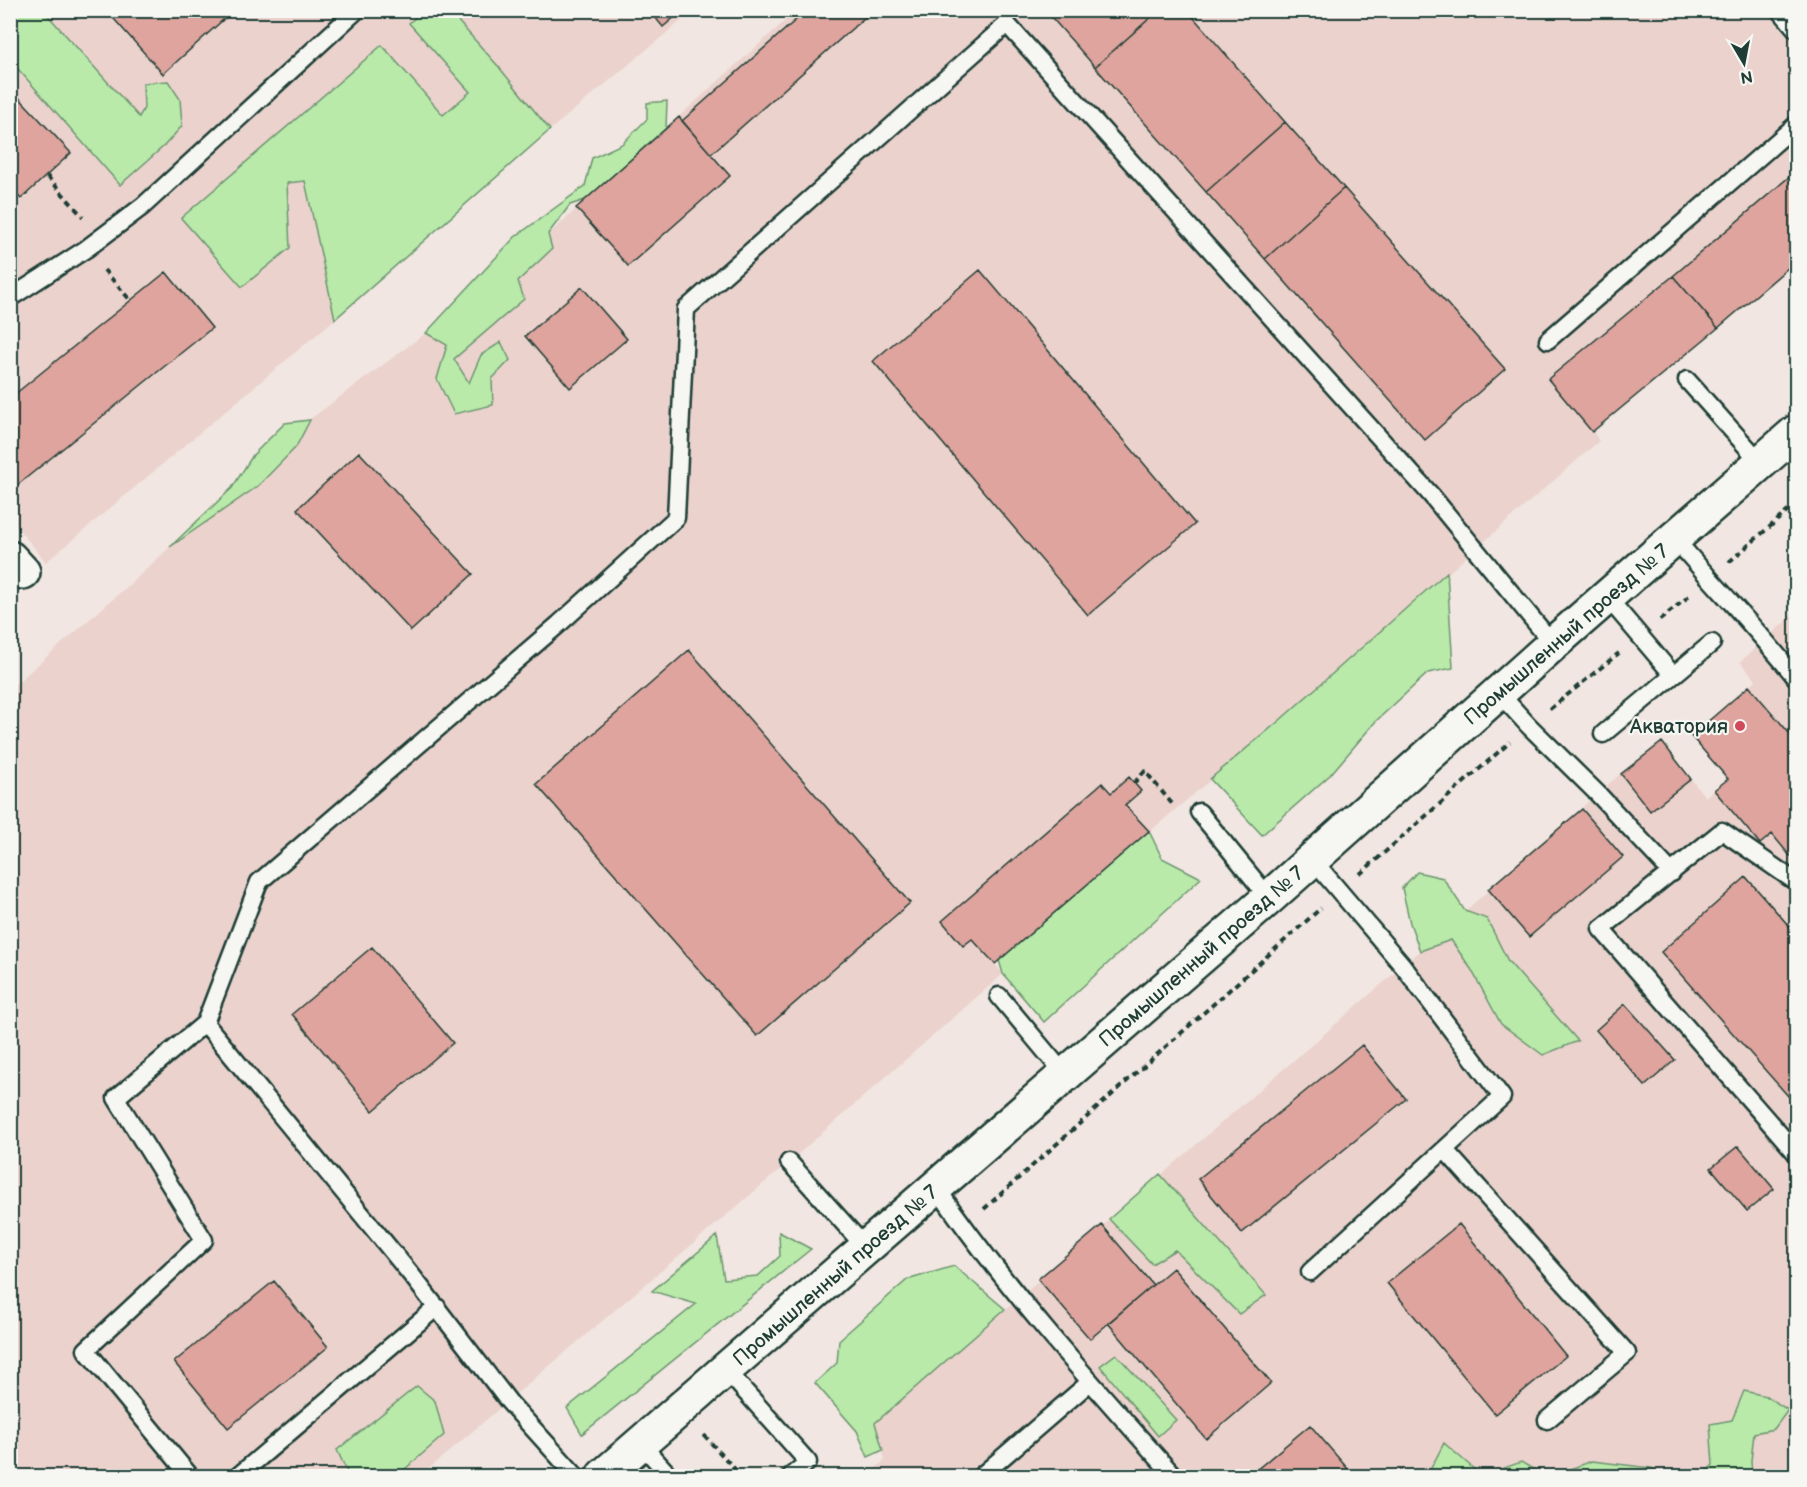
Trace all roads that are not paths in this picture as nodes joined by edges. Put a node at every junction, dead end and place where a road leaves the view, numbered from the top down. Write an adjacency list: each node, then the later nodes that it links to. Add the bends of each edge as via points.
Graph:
1 (357, 10): 5 (lane, via 143,206)
2 (1780, 10): 3 (lane)
3 (1797, 29)
4 (1797, 125): 6 (lane)
5 (10, 298)
6 (1548, 340)
7 (1687, 380): 9 (lane)
8 (1797, 432): 9 (street, Промышленный проезд № 7)
9 (1761, 463): 10 (street, Промышленный проезд № 7)
10 (1675, 539): 11 (street, Промышленный проезд № 7); 15 (lane)
11 (1607, 597): 13 (street, Промышленный проезд № 7); 14 (lane)
12 (1712, 643): 14 (lane)
13 (1553, 644): 16 (street, Промышленный проезд № 7); 24 (lane, via 1431,495 1007,24 686,309 676,518 259,882)
14 (1673, 675): 17 (lane)
15 (1797, 678)
16 (1499, 693): 19 (street, Промышленный проезд № 7); 20 (lane)
17 (1603, 734)
18 (1199, 812): 22 (lane)
19 (1312, 859): 22 (street, Промышленный проезд № 7); 26 (lane, via 1403,966 1502,1097)
20 (1672, 873): 21 (lane, via 1722,831); 27 (lane, via 1601,929)
21 (1797, 882)
22 (1269, 898): 25 (street, Промышленный проезд № 7)
23 (999, 996): 25 (lane)
24 (205, 1023): 32 (lane); 37 (lane, via 116,1098 204,1240 86,1350)
25 (1065, 1075): 29 (street, Промышленный проезд № 7)
26 (1445, 1149): 31 (lane); 35 (lane, via 1627,1353)
27 (1797, 1154)
28 (789, 1162): 30 (lane)
29 (936, 1187): 30 (street, Промышленный проезд № 7); 34 (lane, via 963,1227)
30 (866, 1248): 33 (street, Промышленный проезд № 7)
31 (1310, 1272)
32 (437, 1307): 38 (lane); 39 (lane, via 509,1402)
33 (726, 1370): 36 (street, Промышленный проезд № 7); 42 (lane, via 808,1462)
34 (1090, 1382): 43 (lane); 44 (lane)
35 (1547, 1420)
36 (640, 1444): 40 (street, Промышленный проезд № 7); 41 (lane)
37 (190, 1476)
38 (238, 1476)
39 (576, 1476)
40 (603, 1476)
41 (670, 1476)
42 (791, 1476)
43 (981, 1476)
44 (1174, 1476)

